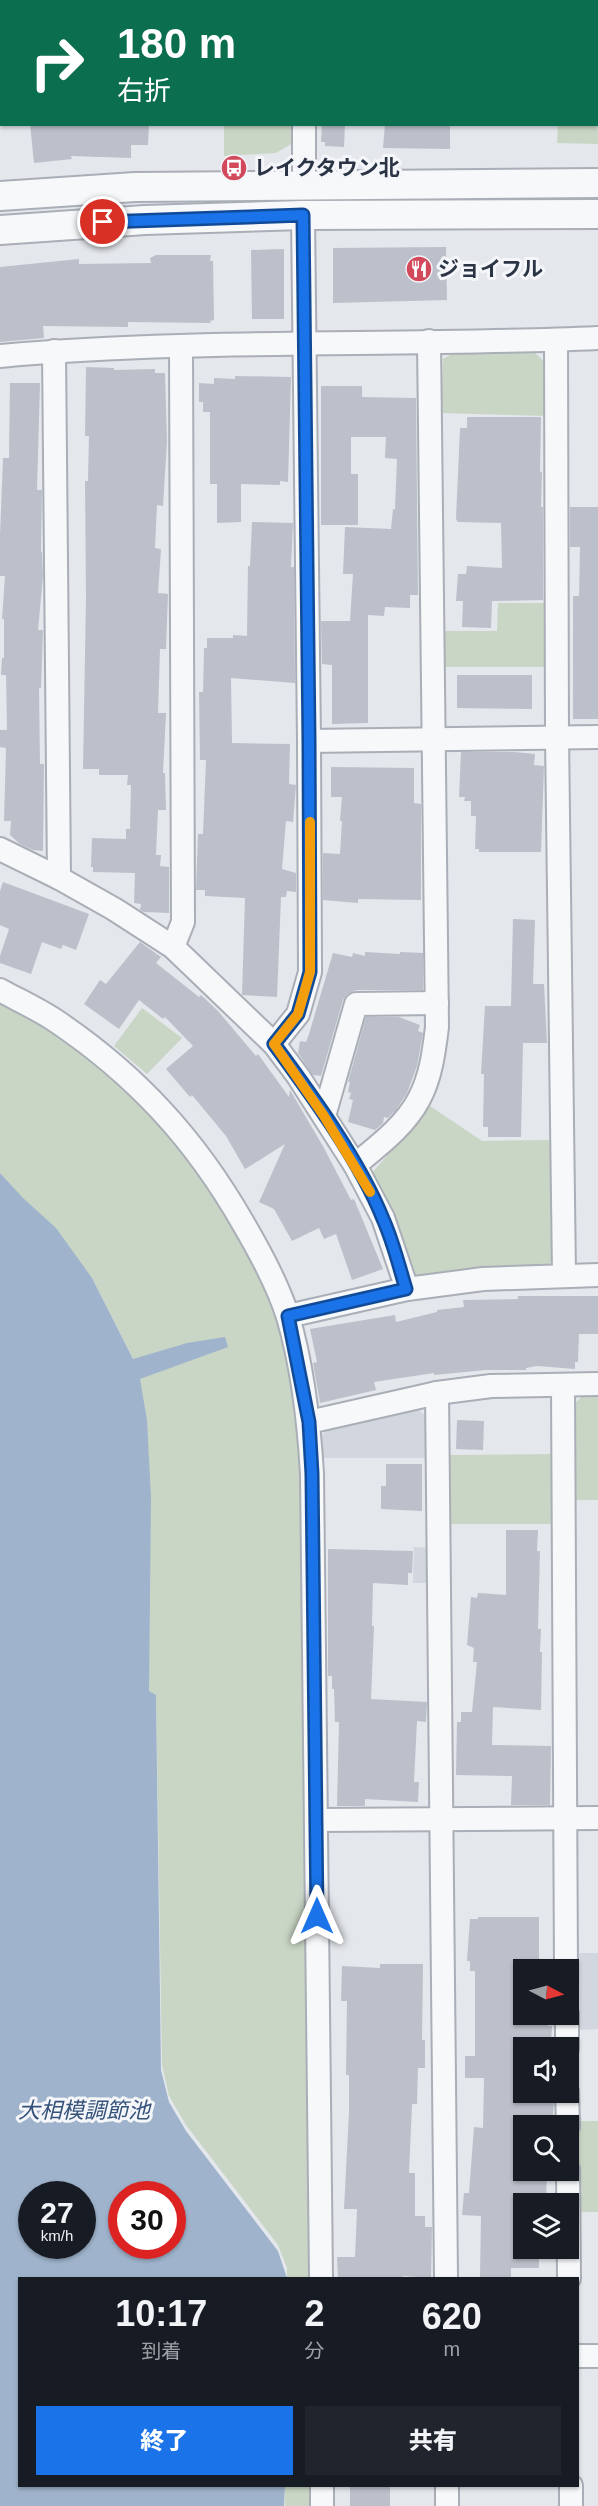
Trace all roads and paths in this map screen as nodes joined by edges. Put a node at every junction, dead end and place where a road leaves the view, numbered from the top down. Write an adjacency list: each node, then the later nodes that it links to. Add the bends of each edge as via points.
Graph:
1 (304, 126): 3 (street)
2 (598, 183): 3 (street)
3 (304, 185): 4 (street, via 135,188)
4 (0, 196)
5 (598, 214): 6 (street)
6 (303, 215): 7 (street); 11 (street)
7 (0, 230)
8 (598, 338): 9 (street)
9 (556, 340): 10 (street); 15 (street)
10 (429, 341): 11 (street); 17 (street)
11 (304, 342): 12 (street); 18 (street)
12 (181, 347): 13 (street); 21 (street, via 183,922)
13 (54, 351): 14 (street); 20 (street)
14 (0, 356)
15 (557, 737): 16 (street); 17 (street); 27 (street)
16 (598, 737)
17 (433, 738): 18 (street); 23 (street)
18 (309, 741): 24 (street, via 310,972 298,1014)
19 (0, 849): 20 (street)
20 (59, 878): 21 (street)
21 (173, 947): 24 (street)
22 (0, 990): 30 (street, via 54,1020 102,1054 182,1132 233,1205)
23 (436, 1003): 25 (street, via 356,1004); 26 (street, via 432,1062 419,1099 393,1133)
24 (274, 1044): 25 (street)
25 (324, 1116): 26 (street)
26 (355, 1165): 29 (street, via 383,1218)
27 (564, 1275): 28 (street); 29 (street, via 483,1279)
28 (598, 1275)
29 (406, 1289): 30 (street)
30 (288, 1316): 34 (street)
31 (598, 1384): 32 (street)
32 (563, 1385): 33 (street, via 491,1386); 36 (street)
33 (437, 1393): 34 (street); 38 (street)
34 (309, 1422): 37 (street)
35 (598, 1818): 36 (street)
36 (565, 1819): 38 (street); 39 (street)
37 (317, 1820): 38 (street); 41 (street)
38 (441, 1820): 42 (street)
39 (566, 1959)
40 (568, 2181): 43 (street)
41 (321, 2277)
42 (446, 2277)
43 (569, 2277)
44 (579, 2356): 45 (street)
45 (598, 2356)
46 (322, 2487): 49 (street)
47 (447, 2487): 50 (street)
48 (571, 2487): 51 (street)
49 (322, 2506)
50 (447, 2506)
51 (571, 2506)

